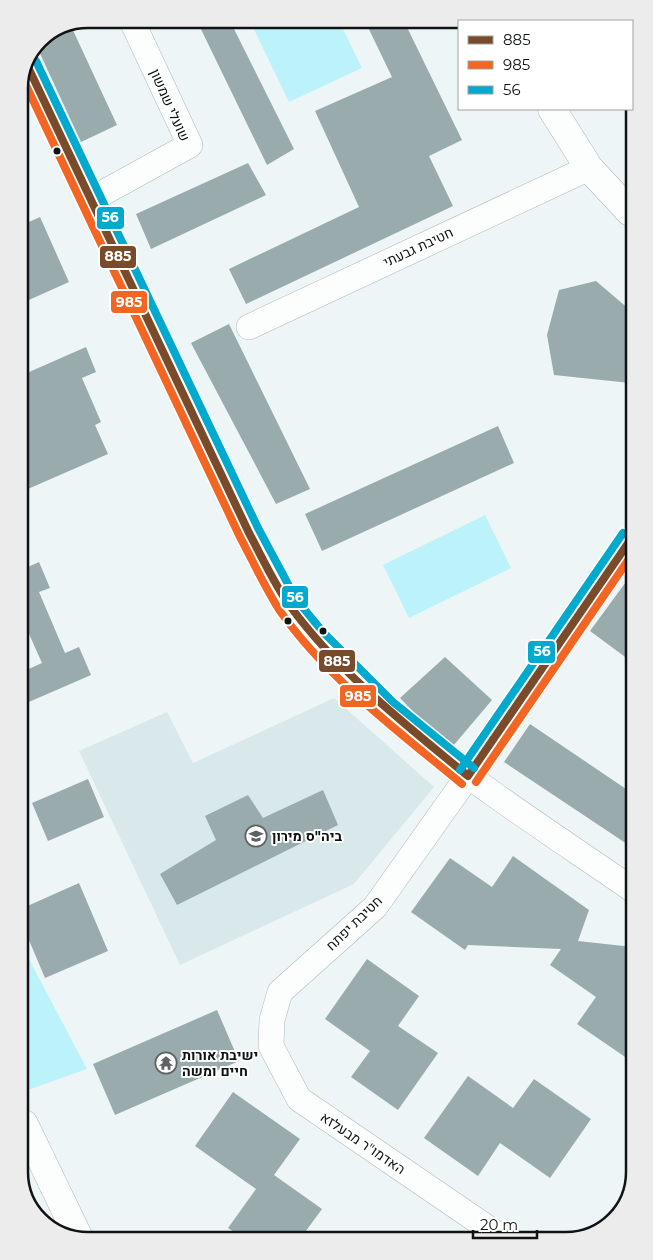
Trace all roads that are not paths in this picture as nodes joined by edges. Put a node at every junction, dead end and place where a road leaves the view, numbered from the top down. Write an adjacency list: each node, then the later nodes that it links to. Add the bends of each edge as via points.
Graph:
1 (135, 28): 5 (street, שועלי שמשון, via 190,145)
2 (30, 72): 5 (street)
3 (553, 110): 4 (street)
4 (589, 168): 6 (street); 7 (street, חטיבת גבעתי)
5 (92, 199): 9 (street, via 249,533 288,604 315,639 386,709)
6 (626, 208)
7 (249, 327)
8 (626, 546): 9 (street, חטיבת יפתח)
9 (468, 776): 10 (street); 11 (street, חטיבת יפתח, via 375,907 280,992 272,1020)
10 (626, 885)
11 (271, 1046): 13 (street, האדמו"ר מבעלזא, via 299,1099)
12 (28, 1132): 14 (street)
13 (472, 1229)
14 (76, 1231)

